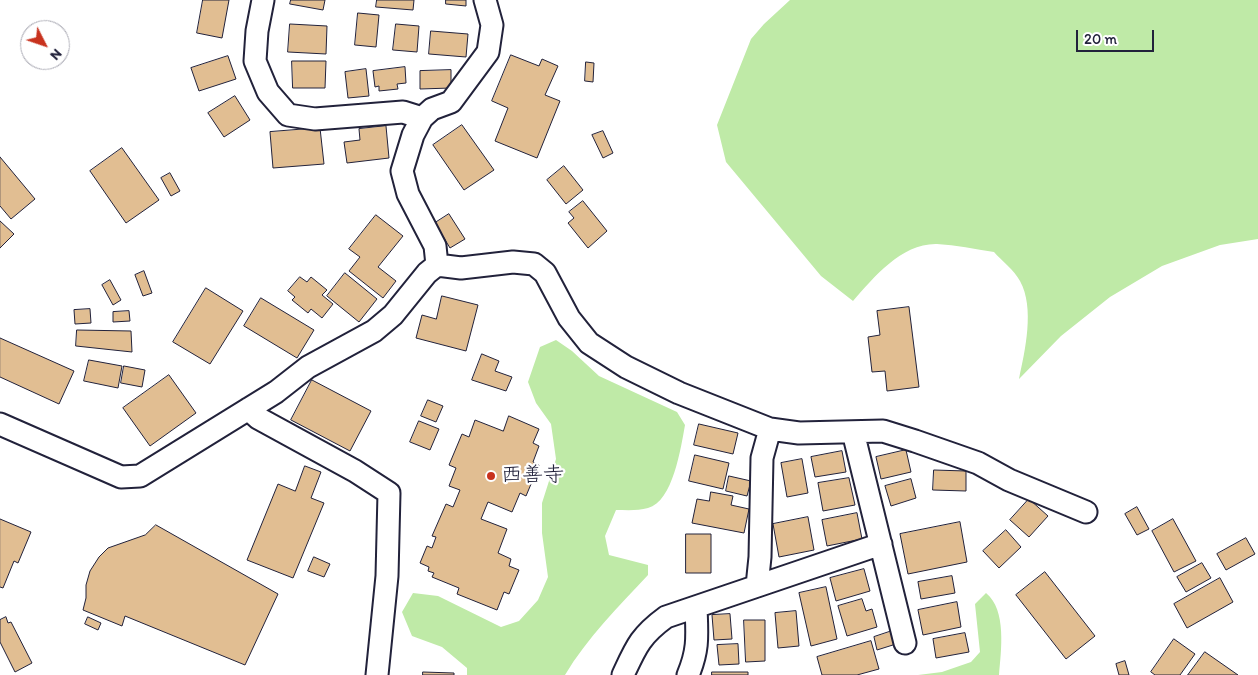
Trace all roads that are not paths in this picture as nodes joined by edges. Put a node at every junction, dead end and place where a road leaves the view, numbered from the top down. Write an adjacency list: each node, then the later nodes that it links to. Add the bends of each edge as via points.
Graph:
1 (263, 0): 3 (street, via 255,61 268,92 288,115 315,119 403,112)
2 (485, 0): 3 (street, via 492,25 488,52 451,102 432,109)
3 (422, 118): 4 (street, via 402,171 408,194 435,246)
4 (437, 265): 5 (street, via 393,315 374,331 308,368); 7 (street, via 461,268 513,262 534,264 545,273 569,318 589,343 626,367 679,393)
5 (248, 409): 6 (street, via 140,476 121,477); 14 (street, via 258,418 389,493 387,576)
6 (0, 424)
7 (770, 429): 8 (street, via 799,433); 11 (street, via 762,458)
8 (853, 432): 9 (street, via 883,431 915,440 978,463 1009,480); 10 (street)
9 (1086, 512)
10 (881, 544): 11 (street); 13 (street)
11 (757, 586): 12 (street)
12 (696, 607): 15 (street, via 666,617 652,627 636,645); 16 (street, via 698,642)
13 (905, 643)
14 (377, 675)
15 (623, 675)
16 (688, 675)

